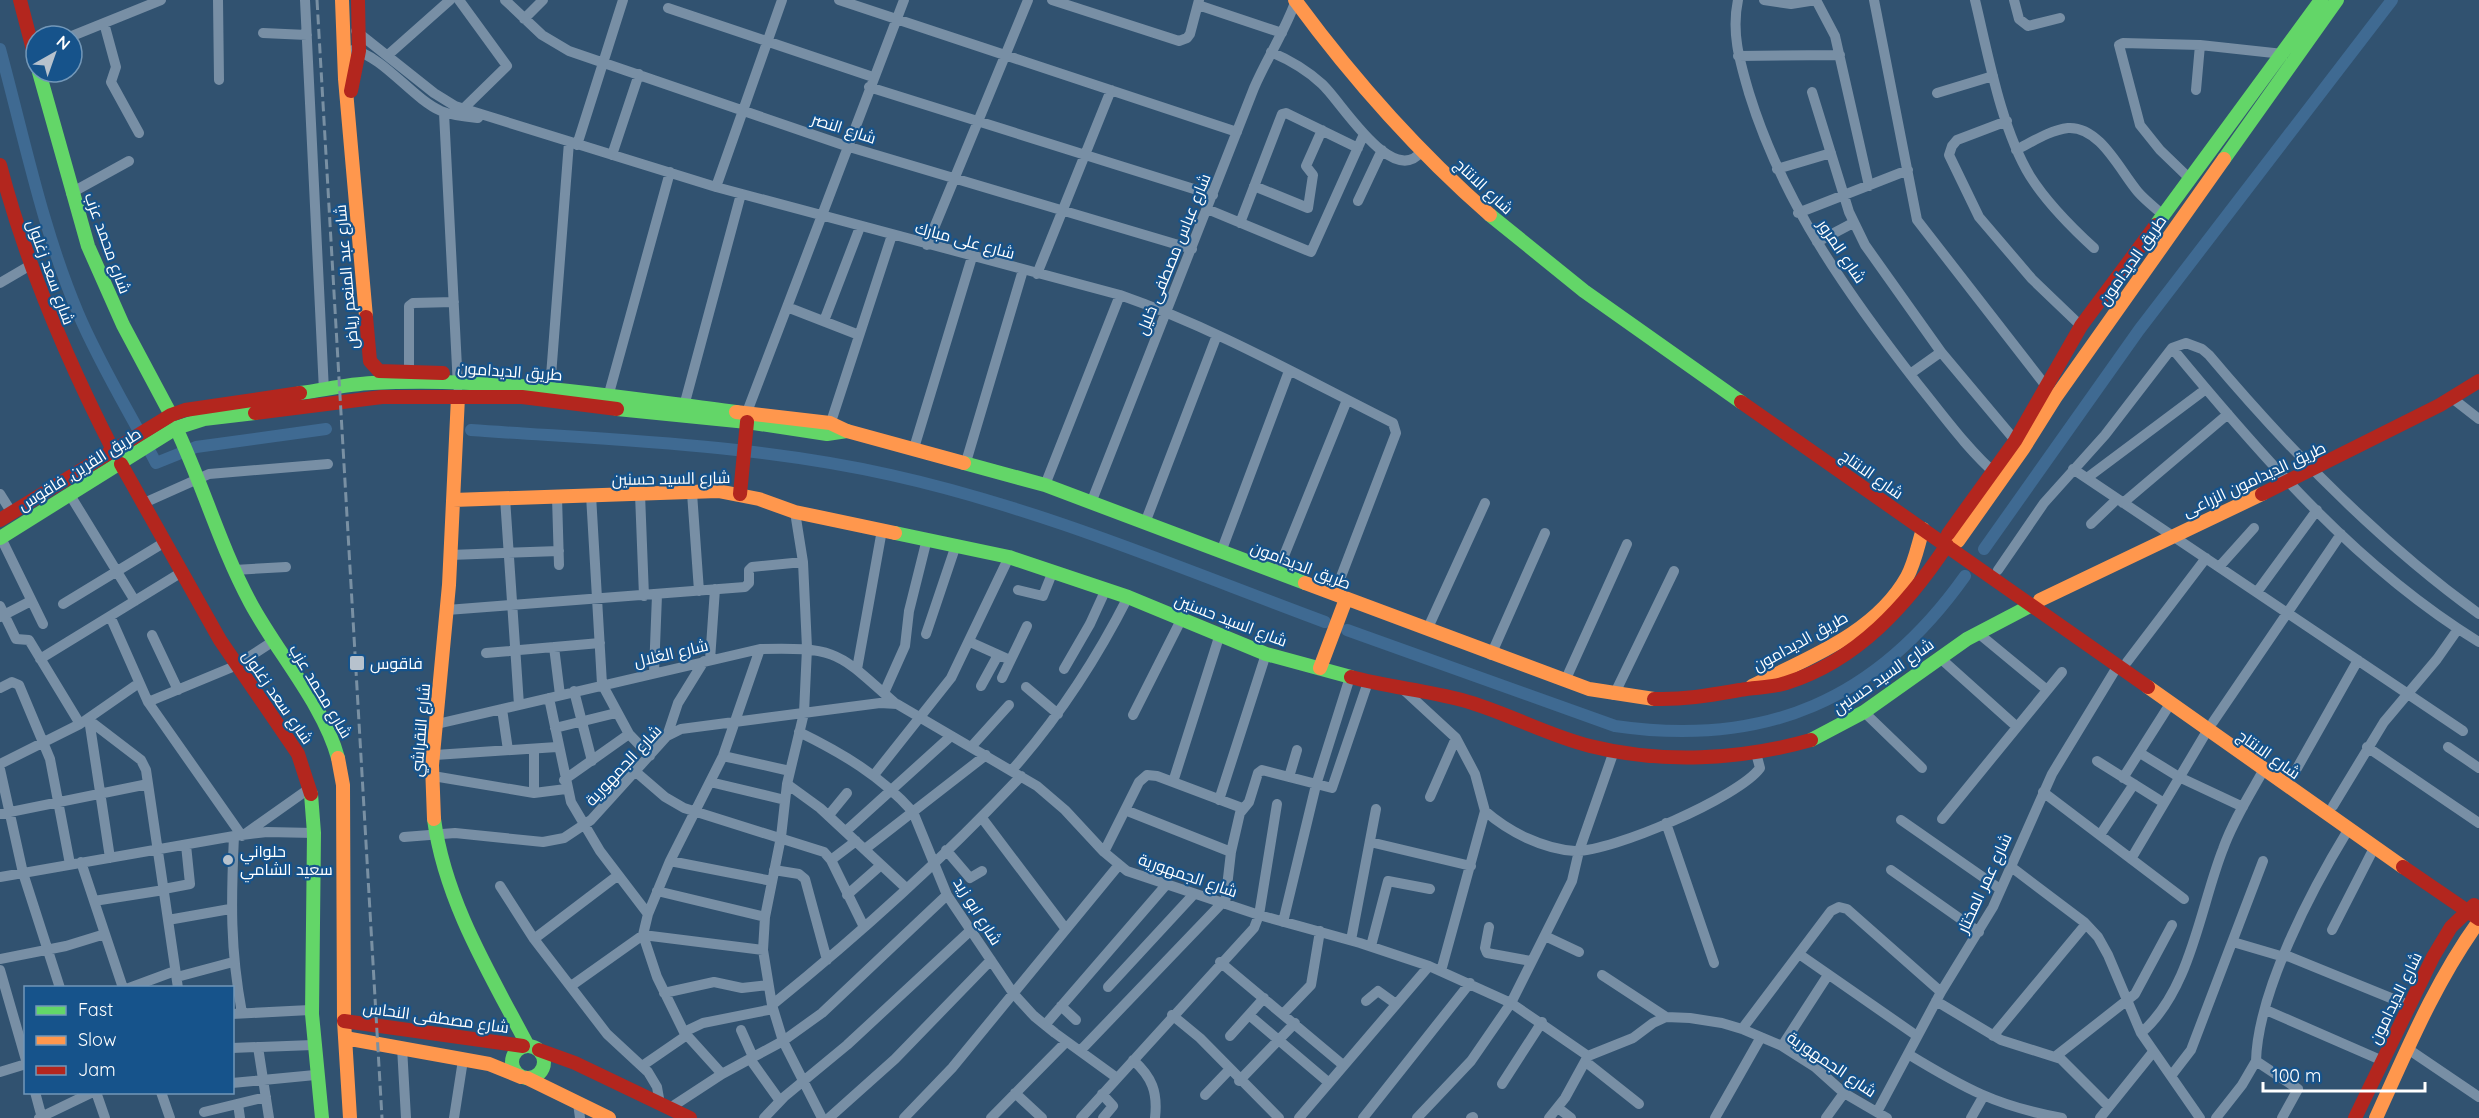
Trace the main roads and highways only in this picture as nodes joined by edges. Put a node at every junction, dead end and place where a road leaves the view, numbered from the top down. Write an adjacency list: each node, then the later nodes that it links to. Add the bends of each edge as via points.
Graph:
1 (20, 0): 7 (main road)
2 (342, 0): 9 (main road, شارع عبد المنعم رياض)
3 (358, 0): 9 (main road, شارع عبد المنعم رياض, via 359,51)
4 (2321, 0): 19 (main road, طريق الديدامون, via 2081,326 2046,386)
5 (2337, 0): 19 (main road, طريق الديدامون)
6 (1302, 2): 12 (main road, شارع الانتاج, via 1479,192); 12 (main road, شارع الانتاج, via 1371,95 1474,202 1528,249)
7 (27, 24)
8 (42, 84): 18 (main road, شارع محمد عزب, via 88,246)
9 (348, 96): 14 (main road, شارع عبد المنعم رياض, via 369,361 379,370 409,371)
10 (0, 165): 11 (main road, شارع سعد زغلول)
11 (2, 186): 20 (main road, شارع سعد زغلول, via 59,342)
12 (1620, 312): 25 (main road, شارع الانتاج); 27 (main road, شارع الانتاج)
13 (2479, 381): 29 (main road, طريق الديدامون الزراعى, via 2312,471)
14 (458, 384): 15 (main road, طريق الديدامون); 16 (main road, طريق الديدامون, via 382,397); 16 (main road, طريق الديدامون, via 372,383); 23 (main road, شارع النقراشي)
15 (523, 391): 17 (main road, طريق الديدامون, via 683,417); 17 (main road, طريق الديدامون, via 550,389 684,406)
16 (258, 406): 18 (main road, طريق الديدامون, via 209,405)
17 (747, 422): 22 (main road); 28 (main road, طريق الديدامون, via 847,431 1045,485)
18 (171, 427): 20 (main road, طريق القرين, فاقوس); 21 (main road, طريق القرين, فاقوس); 38 (main road, شارع محمد عزب, via 196,473 234,570 272,642 329,730 342,766)
19 (2019, 445): 27 (main road, طريق الديدامون)
20 (120, 446): 24 (main road, طريق القرين, فاقوس)
21 (121, 464): 26 (main road, طريق القرين, فاقوس); 43 (main road, شارع سعد زغلول, via 235,666 294,746 310,788 314,833 310,1010)
22 (740, 494): 23 (main road, شارع السيد حسنين); 32 (main road, شارع السيد حسنين, via 795,513 1009,557 1128,597 1266,654)
23 (453, 500): 40 (main road, شارع النقراشي, via 431,800 449,881 473,940)
24 (6, 516)
25 (1923, 529): 27 (main road, شارع الانتاج); 30 (main road, طريق الديدامون, via 1906,578)
26 (0, 538)
27 (1951, 540): 29 (main road, شارع الانتاج); 29 (main road, شارع الانتاج, via 1998,570); 30 (main road, طريق الديدامون, via 1909,597)
28 (1340, 597): 30 (main road, طريق الديدامون, via 1565,681 1614,695 1651,700 1690,699 1747,689); 32 (main road)
29 (2036, 602): 31 (main road, شارع الانتاج); 32 (main road, شارع السيد حسنين, via 1939,657 1864,712 1814,739 1756,753 1685,758 1614,751 1462,700 1405,691)
30 (1864, 632)
31 (2122, 664): 33 (main road, شارع الانتاج); 33 (main road, شارع الانتاج, via 2170,704)
32 (1320, 668)
33 (2210, 727): 34 (main road, شارع الانتاج, via 2292,777); 34 (main road, شارع الانتاج, via 2263,771 2374,848)
34 (2475, 907): 35 (main road, شارع الانتاج); 36 (main road, شارع الديدامون)
35 (2479, 920): 37 (main road, شارع الديدامون)
36 (2442, 940): 37 (main road); 46 (main road, شارع الديدامون)
37 (2458, 950): 47 (main road, شارع الديدامون, via 2424,1011)
38 (344, 1021): 39 (main road, شارع محمد عزب); 40 (main road, شارع مصطفى النحاس)
39 (345, 1038): 41 (main road, شارع مصطفى النحاس, via 489,1064); 42 (main road, شارع محمد عزب)
40 (530, 1047): 41 (main road, via 514,1053 512,1064); 41 (main road, via 544,1060 541,1071); 45 (main road, شارع مصطفى النحاس, via 563,1058)
41 (524, 1077): 44 (main road, شارع مصطفى النحاس)
42 (348, 1117)
43 (322, 1118)
44 (609, 1118)
45 (690, 1118)
46 (2355, 1118)
47 (2376, 1118)

